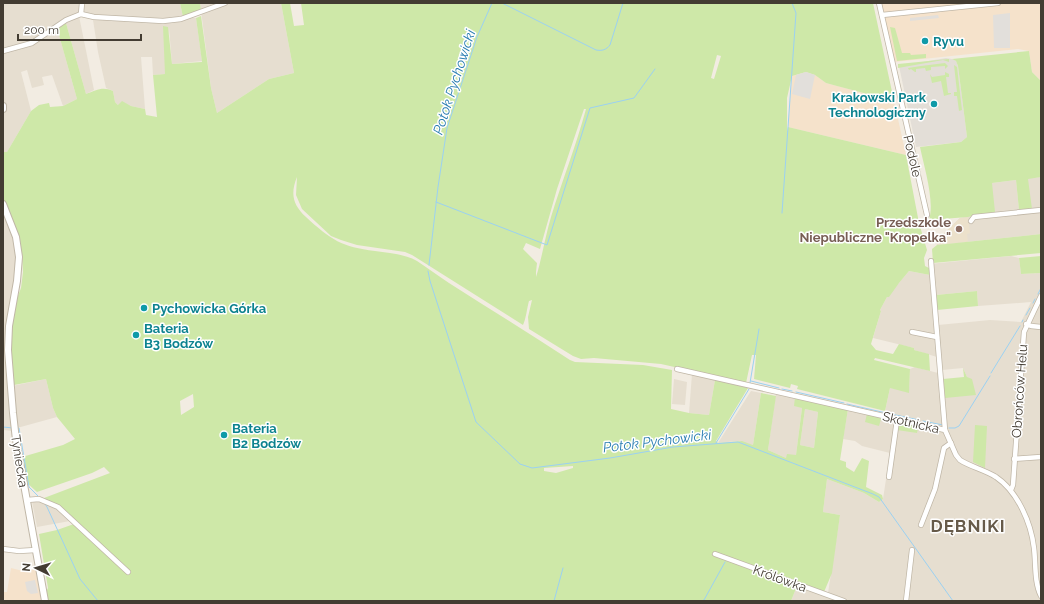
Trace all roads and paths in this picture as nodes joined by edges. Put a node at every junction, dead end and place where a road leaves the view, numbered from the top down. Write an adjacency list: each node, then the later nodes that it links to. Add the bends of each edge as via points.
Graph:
1 (82, 3): 5 (street)
2 (225, 3): 5 (street, via 181,19 163,21)
3 (879, 3): 6 (street, Podole)
4 (998, 3): 6 (street)
5 (81, 14): 7 (street, via 66,20 32,43)
6 (882, 15): 10 (street, Podole)
7 (3, 51)
8 (3, 204): 26 (street, Tyniecka, via 16,237 19,257 8,350 13,413)
9 (1041, 210): 11 (street, via 974,217)
10 (927, 216)
11 (971, 221)
12 (931, 261): 17 (street)
13 (1041, 296): 14 (street, Obrońców Helu)
14 (1026, 324): 15 (street); 23 (street, Obrońców Helu)
15 (1041, 327)
16 (912, 332): 17 (street)
17 (937, 337): 20 (street)
18 (677, 369): 19 (street, Skotnicka)
19 (897, 420): 20 (street, Skotnicka); 24 (street)
20 (945, 430): 21 (street, Skotnicka)
21 (951, 443): 25 (street, Skotnicka, via 960,460 994,476); 27 (street, via 944,448 935,489)
22 (1041, 457): 23 (street)
23 (1014, 459): 25 (street, Obrońców Helu)
24 (889, 477)
25 (1011, 490): 33 (street, Skotnicka, via 1031,532)
26 (27, 500): 29 (street, Tyniecka); 32 (street, via 39,499 58,507)
27 (921, 525)
28 (3, 549): 29 (street)
29 (36, 550): 34 (street, Tyniecka)
30 (912, 550): 36 (street)
31 (715, 554): 35 (street, Królówka)
32 (128, 572)
33 (1041, 596)
34 (45, 601)
35 (844, 601)
36 (906, 601)

